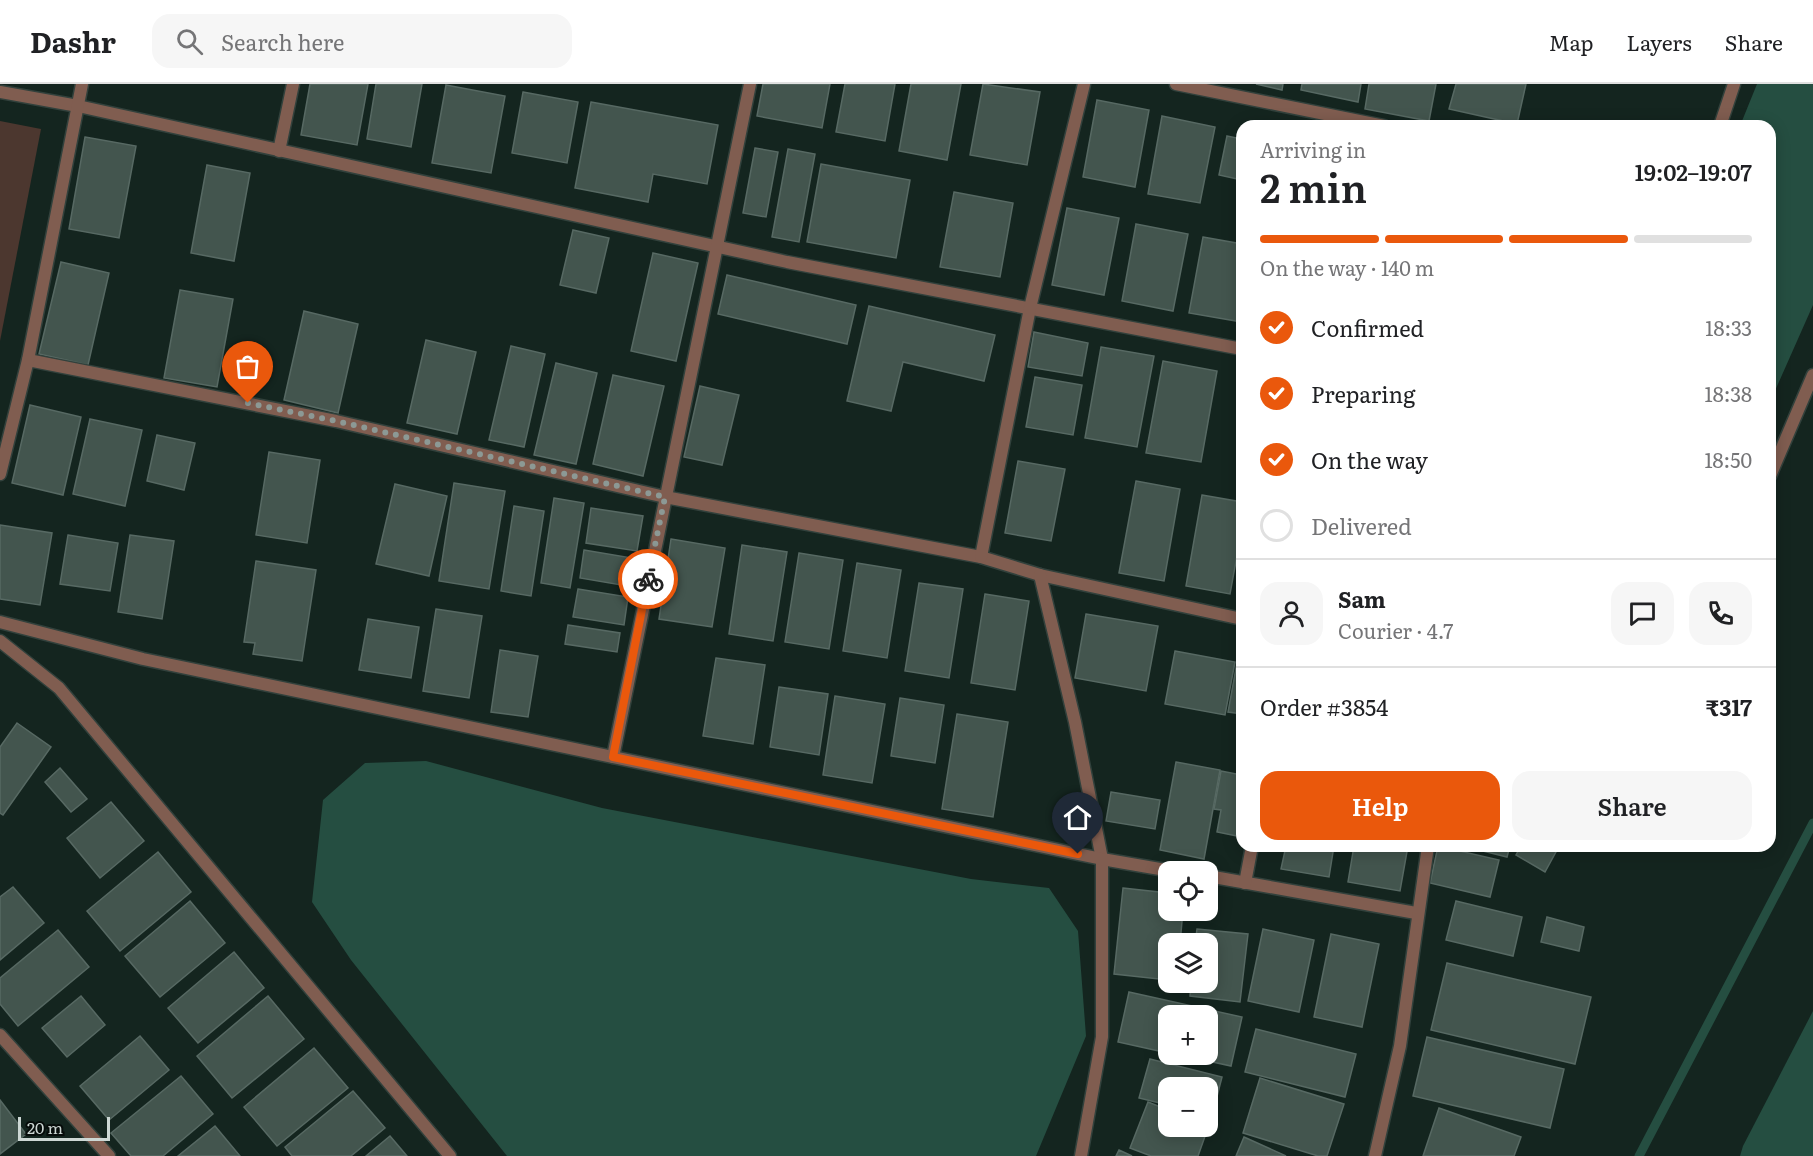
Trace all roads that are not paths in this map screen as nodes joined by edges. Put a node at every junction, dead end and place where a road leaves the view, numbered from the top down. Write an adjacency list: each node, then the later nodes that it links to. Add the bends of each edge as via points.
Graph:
1 (82, 84): 8 (street)
2 (293, 84): 11 (street)
3 (750, 84): 12 (street)
4 (1084, 84): 13 (street)
5 (1176, 84): 9 (street)
6 (1734, 84): 10 (street)
7 (0, 92): 8 (street)
8 (78, 106): 11 (street); 15 (street)
9 (1354, 120)
10 (1722, 120)
11 (279, 151): 12 (street)
12 (716, 246): 13 (street); 19 (street)
13 (1030, 308): 14 (street); 20 (street)
14 (1236, 348)
15 (28, 360): 18 (street); 19 (street, via 336,421)
16 (1813, 375): 17 (street)
17 (1776, 462)
18 (0, 474)
19 (665, 497): 20 (street); 25 (street)
20 (981, 558): 21 (street)
21 (1040, 575): 22 (street); 28 (street)
22 (1236, 618)
23 (0, 622): 25 (street, via 143,659)
24 (0, 641): 35 (street, via 59,688)
25 (613, 757): 28 (street)
26 (1251, 852): 31 (street)
27 (1427, 852): 32 (street)
28 (1102, 859): 29 (street); 36 (street, via 1102,1037)
29 (1158, 869)
30 (1218, 878): 31 (street)
31 (1245, 883): 32 (street)
32 (1416, 913): 37 (street, via 1400,1046)
33 (0, 1035): 34 (street)
34 (109, 1156)
35 (450, 1156)
36 (1081, 1156)
37 (1376, 1156)

